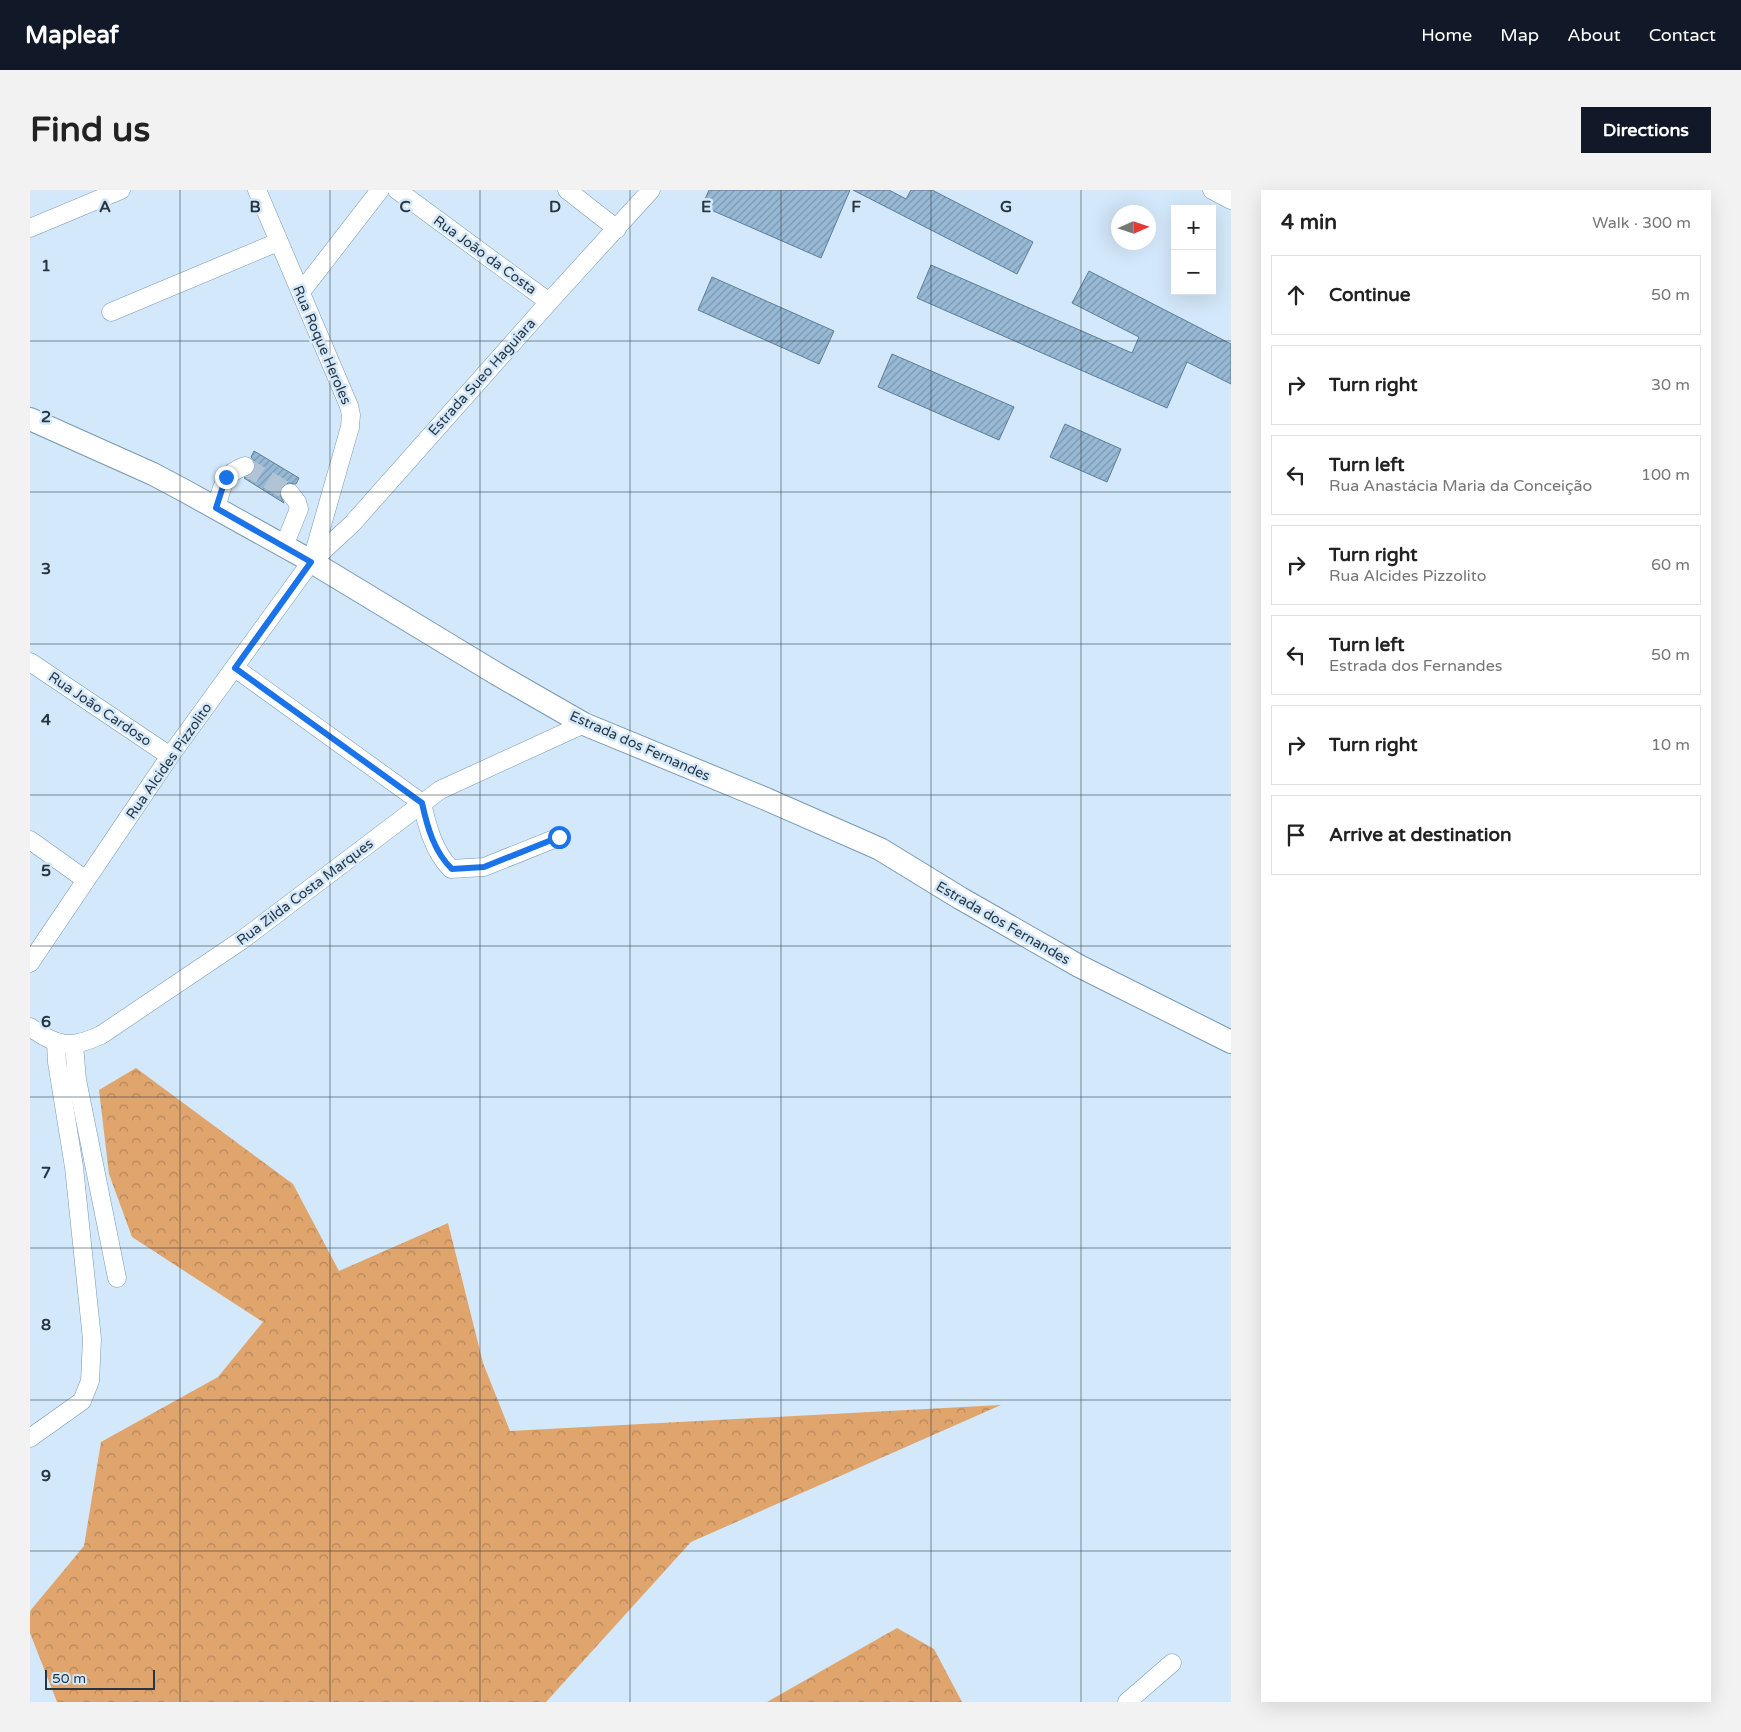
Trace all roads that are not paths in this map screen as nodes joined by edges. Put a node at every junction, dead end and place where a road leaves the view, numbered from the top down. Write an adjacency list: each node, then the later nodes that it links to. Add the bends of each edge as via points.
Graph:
1 (121, 190): 9 (street)
2 (257, 190): 11 (street, Rua Roque Heroles)
3 (380, 190): 12 (street)
4 (397, 190): 13 (street, Rua João da Costa)
5 (567, 190): 10 (street)
6 (651, 190): 10 (street, Estrada Sueo Haguiara)
7 (1212, 190): 8 (street)
8 (1231, 200)
9 (30, 228)
10 (617, 229): 13 (street, Estrada Sueo Haguiara)
11 (278, 242): 12 (street, Rua Roque Heroles); 14 (street)
12 (301, 292): 20 (street, Rua Roque Heroles, via 351,415 347,441)
13 (549, 302): 20 (street, Estrada Sueo Haguiara, via 352,524)
14 (111, 312)
15 (30, 419): 18 (main road, Estrada dos Fernandes, via 153,474)
16 (245, 466): 18 (street, via 226,477)
17 (290, 493): 19 (street, via 299,510)
18 (216, 508): 19 (main road, Estrada dos Fernandes)
19 (284, 546): 20 (main road, Estrada dos Fernandes)
20 (311, 562): 22 (street, Rua Alcides Pizzolito); 23 (main road, Estrada dos Fernandes)
21 (30, 662): 24 (street, Rua João Cardoso)
22 (235, 668): 24 (street, Rua Alcides Pizzolito); 25 (street)
23 (584, 724): 25 (street, Rua Zilda Costa Marques, via 440,790); 32 (main road, Estrada dos Fernandes, via 766,798 880,849 1079,966)
24 (170, 756): 28 (street, Rua Alcides Pizzolito)
25 (422, 803): 26 (street, via 441,859 452,869 484,867); 33 (street, Rua Zilda Costa Marques, via 242,940 101,1035)
26 (559, 837)
27 (30, 840): 28 (street)
28 (86, 880): 29 (street, Rua Alcides Pizzolito)
29 (30, 962)
30 (30, 1027): 31 (street, Rua Zilda Costa Marques)
31 (56, 1042): 33 (street, Rua Zilda Costa Marques); 35 (street, via 74,1167 92,1339 90,1381 82,1401)
32 (1231, 1042)
33 (74, 1045): 34 (street, via 77,1080)
34 (117, 1278)
35 (30, 1438)
36 (1172, 1663): 37 (street)
37 (1127, 1702)

